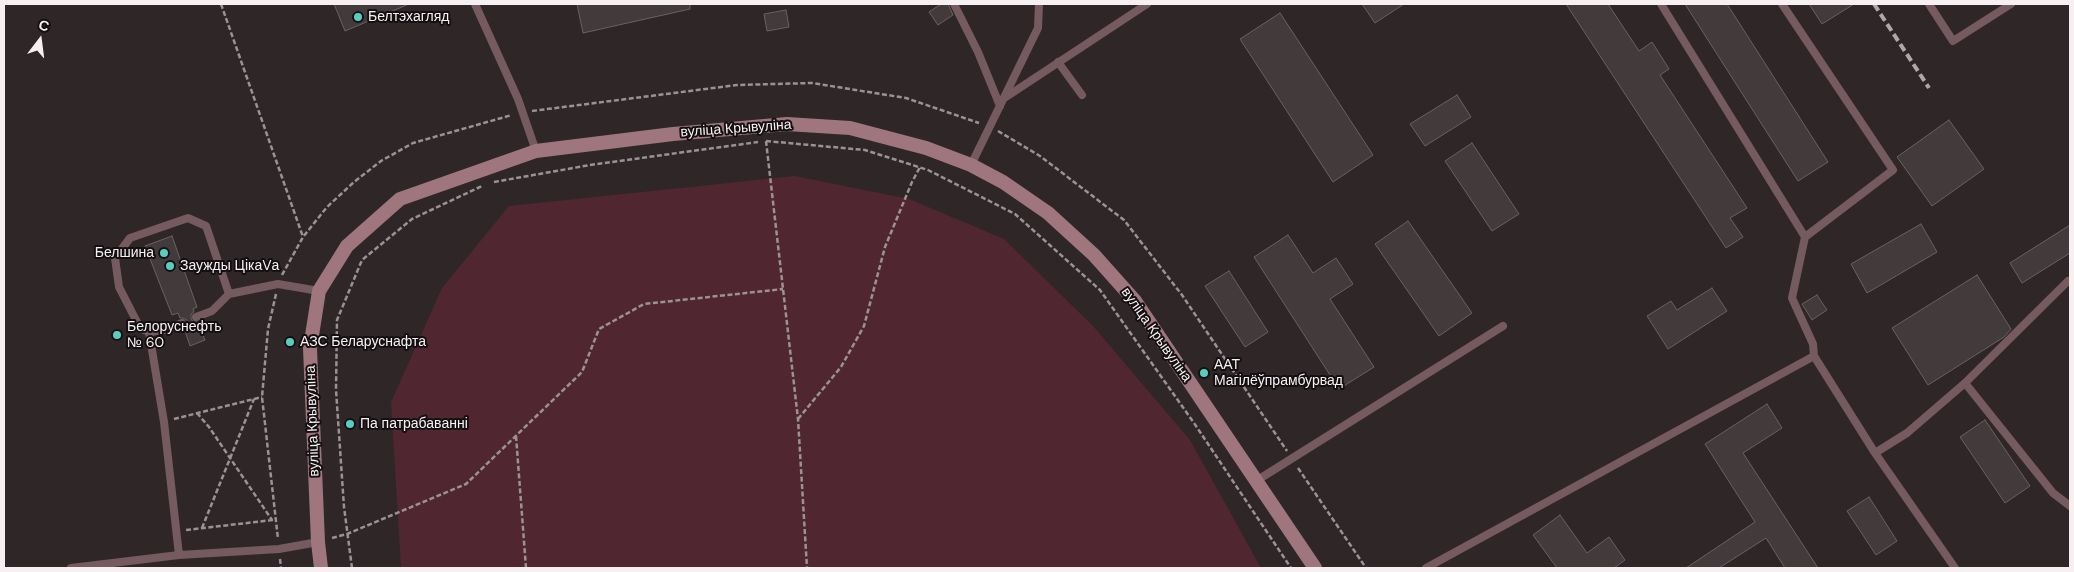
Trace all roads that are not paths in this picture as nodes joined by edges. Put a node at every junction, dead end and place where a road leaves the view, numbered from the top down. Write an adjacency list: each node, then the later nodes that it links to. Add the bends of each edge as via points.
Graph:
1 (475, 4): 13 (lane, via 518,99)
2 (954, 4): 12 (lane)
3 (1039, 4): 11 (lane, via 1038,28)
4 (1148, 4): 9 (lane)
5 (1661, 4): 15 (lane)
6 (1782, 4): 15 (lane, via 1893,170)
7 (1929, 4): 8 (lane, via 1953,41)
8 (2011, 4)
9 (1058, 62): 10 (lane); 11 (lane)
10 (1082, 96)
11 (1004, 98): 12 (lane)
12 (1000, 106): 14 (lane)
13 (536, 150): 14 (main road, вуліца Крывуліна, via 787,124 850,128 926,148); 17 (main road, вуліца Крывуліна, via 400,199 348,246)
14 (971, 165): 26 (main road, вуліца Крывуліна, via 1048,213 1094,254 1136,301)
15 (1805, 237): 23 (lane, via 1792,298 1813,344)
16 (2068, 281): 24 (lane)
17 (319, 292): 18 (lane, via 278,284); 28 (main road, вуліца Крывуліна, via 310,348)
18 (228, 294): 19 (lane, via 212,311); 22 (lane, via 206,226 188,218 130,238 115,258 119,287 140,328)
19 (196, 317)
20 (182, 323): 22 (lane)
21 (1503, 326): 26 (lane)
22 (148, 332): 29 (lane, via 164,422)
23 (1814, 356): 25 (lane); 33 (lane)
24 (1964, 383): 25 (lane, via 1907,434); 27 (lane, via 2053,493)
25 (1875, 453): 34 (lane)
26 (1256, 482): 32 (main road, вуліца Крывуліна)
27 (2070, 506)
28 (318, 542): 29 (lane, via 279,549); 31 (main road, вуліца Крывуліна)
29 (179, 555): 30 (lane)
30 (71, 568)
31 (321, 568)
32 (1315, 568)
33 (1426, 568)
34 (1955, 568)

